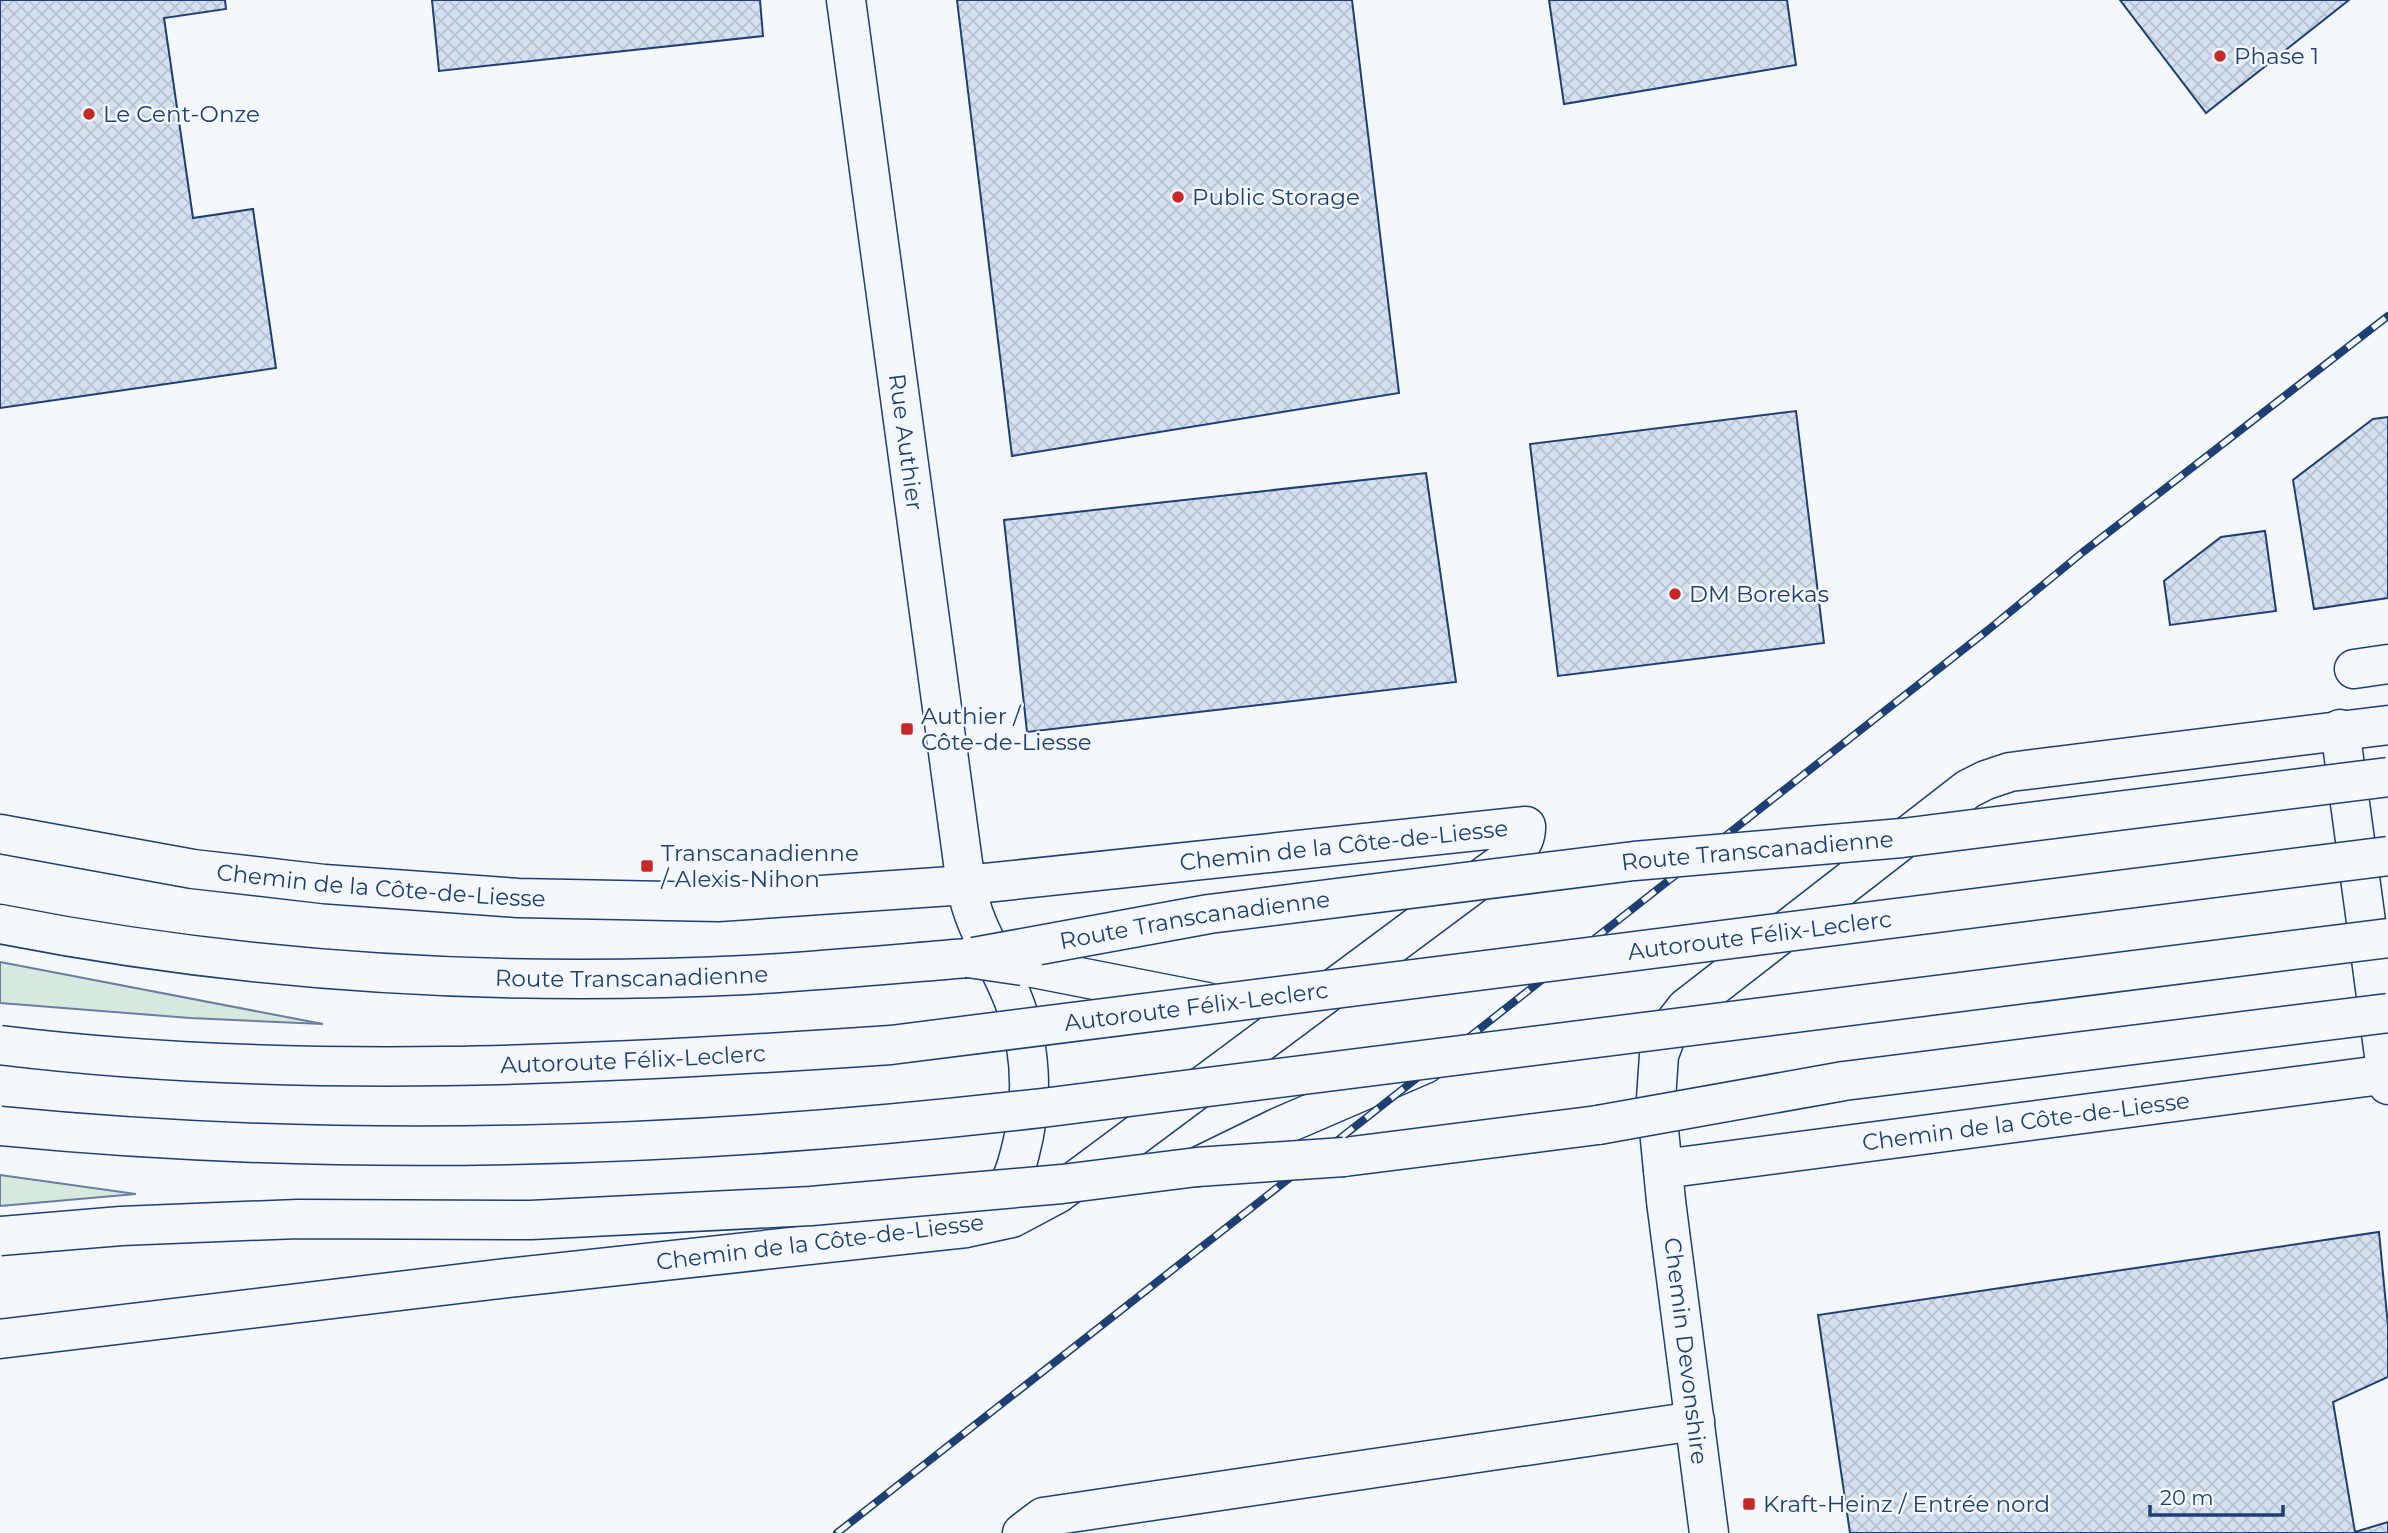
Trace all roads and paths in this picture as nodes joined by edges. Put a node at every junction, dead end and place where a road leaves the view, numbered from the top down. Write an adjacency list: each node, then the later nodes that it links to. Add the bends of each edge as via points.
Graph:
1 (846, 0): 9 (main road, Rue Authier)
2 (2388, 725): 3 (main road)
3 (2340, 729): 17 (main road); 20 (main road, Chemin Devonshire, via 2010,772 1968,789 1686,1008 1668,1031 1659,1055 1656,1099)
4 (2388, 777): 12 (main road, Route Transcanadienne, bridge, via 1902,838 1634,861 1209,914)
5 (1459, 832): 8 (main road); 8 (main road, Chemin de la Côte-de-Liesse, via 1525,826 1519,848); 9 (main road, Chemin de la Côte-de-Liesse)
6 (0, 834): 9 (main road, Chemin de la Côte-de-Liesse, via 232,874 518,898 718,901)
7 (2388, 856): 13 (main road, Autoroute Félix-Leclerc, bridge)
8 (1486, 875): 21 (main road, Chemin de la Côte-de-Liesse, via 1058,1194 1012,1218)
9 (966, 886): 21 (main road, Rue Authier, via 977,926 1012,996 1030,1081 1014,1175)
10 (0, 924): 12 (main road, Route Transcanadienne, via 178,954 440,975 744,975)
11 (2388, 938): 16 (main road, bridge)
12 (968, 958): 13 (main road, bridge)
13 (1220, 1005): 15 (main road, Autoroute Félix-Leclerc, bridge, via 891,1045 600,1062 278,1064)
14 (2388, 1013): 19 (main road, bridge, via 1844,1080 1585,1127 1345,1157)
15 (0, 1045)
16 (1438, 1059): 18 (main road, bridge, via 930,1122 587,1143 254,1143); 19 (main road, bridge)
17 (2388, 1078): 20 (main road, Chemin de la Côte-de-Liesse)
18 (0, 1126)
19 (1197, 1167): 22 (main road, bridge, via 811,1206 531,1220 298,1219)
20 (1663, 1169): 24 (main road, Chemin Devonshire)
21 (966, 1228): 23 (main road, Chemin de la Côte-de-Liesse)
22 (0, 1236)
23 (0, 1339)
24 (1695, 1421): 25 (main road, via 1043,1517); 26 (main road, Chemin Devonshire)
25 (1022, 1533)
26 (1709, 1533)

